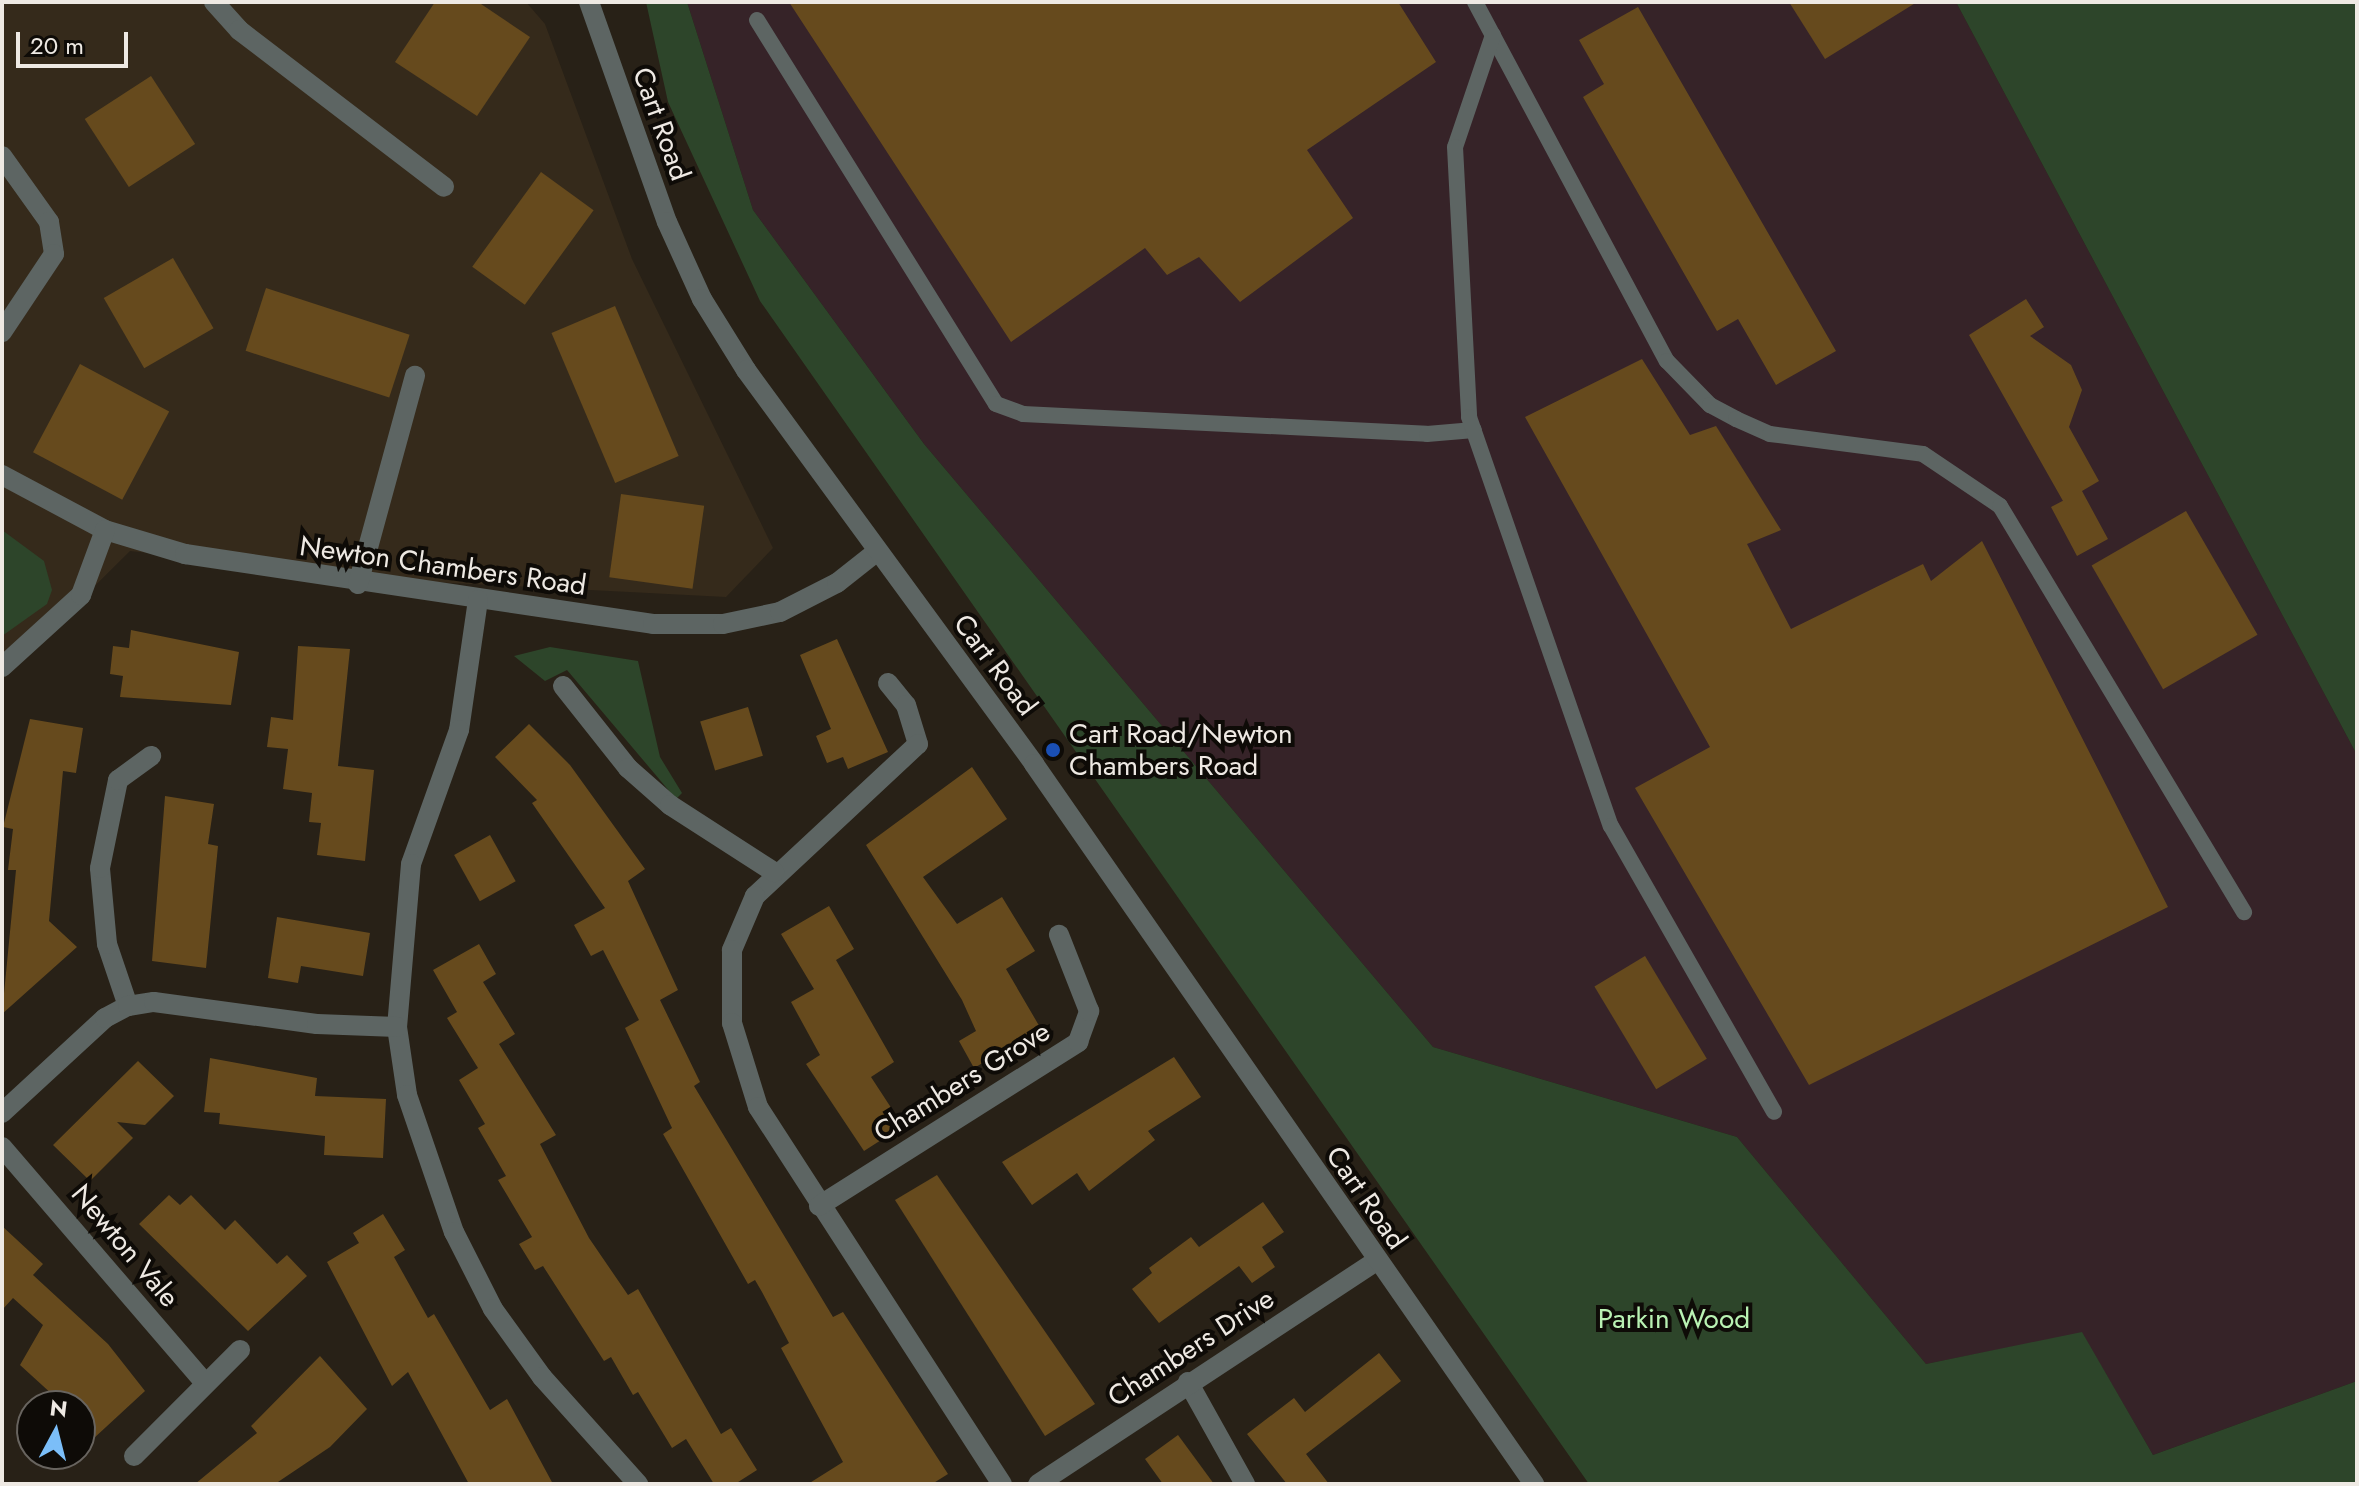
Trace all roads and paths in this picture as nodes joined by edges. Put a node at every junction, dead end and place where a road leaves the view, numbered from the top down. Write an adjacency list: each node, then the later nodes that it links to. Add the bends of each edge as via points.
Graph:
1 (214, 2): 7 (street, via 239,30)
2 (589, 2): 13 (street, Cart Road, via 702,299)
3 (1475, 2): 5 (lane)
4 (757, 20): 10 (lane, via 996,404 1023,414 1427,434)
5 (1493, 35): 10 (lane, via 1455,147 1458,315); 21 (lane, via 1667,361 1710,405 1770,434 1923,454 2000,506)
6 (2, 156): 8 (street, via 49,222 54,254)
7 (444, 187)
8 (2, 332)
9 (415, 376): 14 (street)
10 (1474, 430): 25 (lane, via 1611,826)
11 (2, 475): 12 (street, Newton Chambers Road)
12 (105, 530): 14 (street, Newton Chambers Road, via 185,554); 16 (street, via 76,603)
13 (875, 553): 15 (street, Newton Chambers Road, via 811,597 752,620 653,624); 29 (street, Cart Road, via 1034,764)
14 (358, 584): 15 (street, Newton Chambers Road)
15 (478, 600): 24 (street, via 459,730 411,864)
16 (2, 667)
17 (888, 683): 20 (street, via 917,728 911,757)
18 (563, 686): 20 (street, via 628,768 670,805)
19 (151, 756): 23 (street, via 118,780 100,868 107,944)
20 (774, 872): 28 (street, via 741,921 732,950 732,1023 758,1107)
21 (2244, 912)
22 (1059, 935): 28 (street, Chambers Grove, via 1089,1011 1078,1042)
23 (128, 1006): 24 (street, via 154,1002 317,1024); 26 (street)
24 (397, 1027): 34 (street, via 426,1163 493,1309)
25 (1774, 1112)
26 (2, 1113)
27 (2, 1147): 31 (street, Newton Vale)
28 (819, 1206): 35 (street)
29 (1376, 1261): 32 (street, Chambers Drive); 38 (street, Cart Road)
30 (240, 1350): 31 (street)
31 (204, 1382): 33 (street)
32 (1188, 1382): 36 (street, Chambers Drive); 37 (street)
33 (134, 1456)
34 (626, 1480)
35 (1002, 1484)
36 (1038, 1484)
37 (1245, 1484)
38 (1534, 1484)

